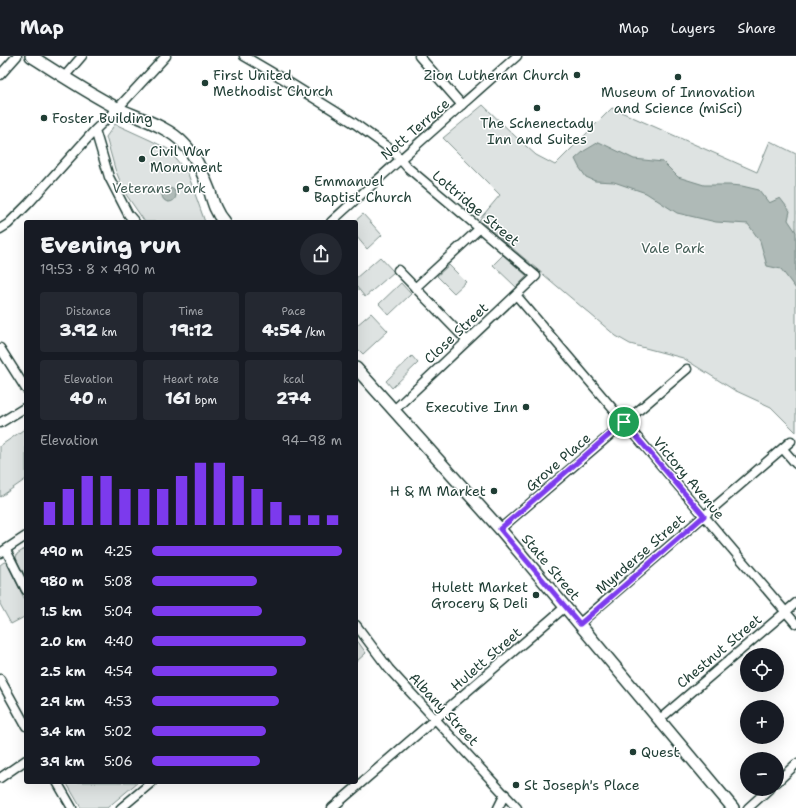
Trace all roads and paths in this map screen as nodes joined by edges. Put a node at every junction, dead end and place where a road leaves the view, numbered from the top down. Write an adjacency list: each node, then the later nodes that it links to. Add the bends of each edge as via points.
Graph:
1 (17, 56): 8 (street)
2 (31, 56): 9 (main road)
3 (82, 56): 9 (street)
4 (166, 56): 11 (street)
5 (244, 56): 13 (street, Lottridge Street, via 354,123)
6 (419, 56): 10 (street)
7 (517, 56): 10 (street, Nott Terrace)
8 (0, 75)
9 (64, 77): 11 (main road)
10 (462, 105): 13 (street, Nott Terrace)
11 (118, 108): 12 (street); 15 (main road, via 166,130 184,143 198,162 217,214)
12 (95, 130): 14 (street, via 109,177); 18 (street, via 28,204)
13 (400, 158): 16 (street, Nott Terrace); 17 (street, Lottridge Street, via 407,167)
14 (133, 220)
15 (222, 220)
16 (333, 220)
17 (479, 228): 20 (street, Lottridge Street); 21 (street)
18 (0, 229)
19 (398, 270): 21 (street)
20 (536, 276): 22 (street, Close Street)
21 (415, 288): 23 (street)
22 (516, 295): 23 (street, Close Street); 30 (street, Victory Avenue)
23 (467, 341): 29 (street, Close Street)
24 (0, 348): 27 (street)
25 (686, 369): 30 (street, Grove Place)
26 (358, 370): 29 (main road, State Street)
27 (24, 385)
28 (24, 407): 31 (street)
29 (394, 410): 36 (main road, State Street)
30 (624, 422): 35 (street, Victory Avenue); 36 (street, Grove Place)
31 (0, 423)
32 (791, 442): 33 (street, Mynderse Street)
33 (783, 449): 34 (street); 35 (street, Mynderse Street)
34 (796, 464)
35 (704, 516): 42 (street, Victory Avenue); 43 (street, Mynderse Street)
36 (500, 529): 41 (main road, State Street)
37 (24, 537): 38 (street)
38 (3, 552): 39 (street)
39 (24, 587)
40 (796, 603): 42 (street, Chestnut Street)
41 (566, 607): 43 (main road, State Street); 47 (street, Hulett Street)
42 (786, 612): 44 (street, Victory Avenue); 48 (street, Chestnut Street)
43 (580, 624): 48 (main road, State Street)
44 (796, 624)
45 (358, 628): 47 (street, Albany Street, via 389,669)
46 (0, 679): 49 (street)
47 (436, 719): 56 (street, Albany Street); 60 (street, Hulett Street)
48 (660, 719): 63 (main road, State Street)
49 (24, 722)
50 (24, 761): 53 (street)
51 (796, 764): 52 (street)
52 (784, 775)
53 (0, 778)
54 (58, 784): 58 (street)
55 (150, 784): 59 (street)
56 (505, 794): 61 (street); 62 (street, Albany Street)
57 (761, 796): 64 (street)
58 (72, 808)
59 (121, 808)
60 (332, 808)
61 (498, 808)
62 (517, 808)
63 (733, 808)
64 (748, 808)

